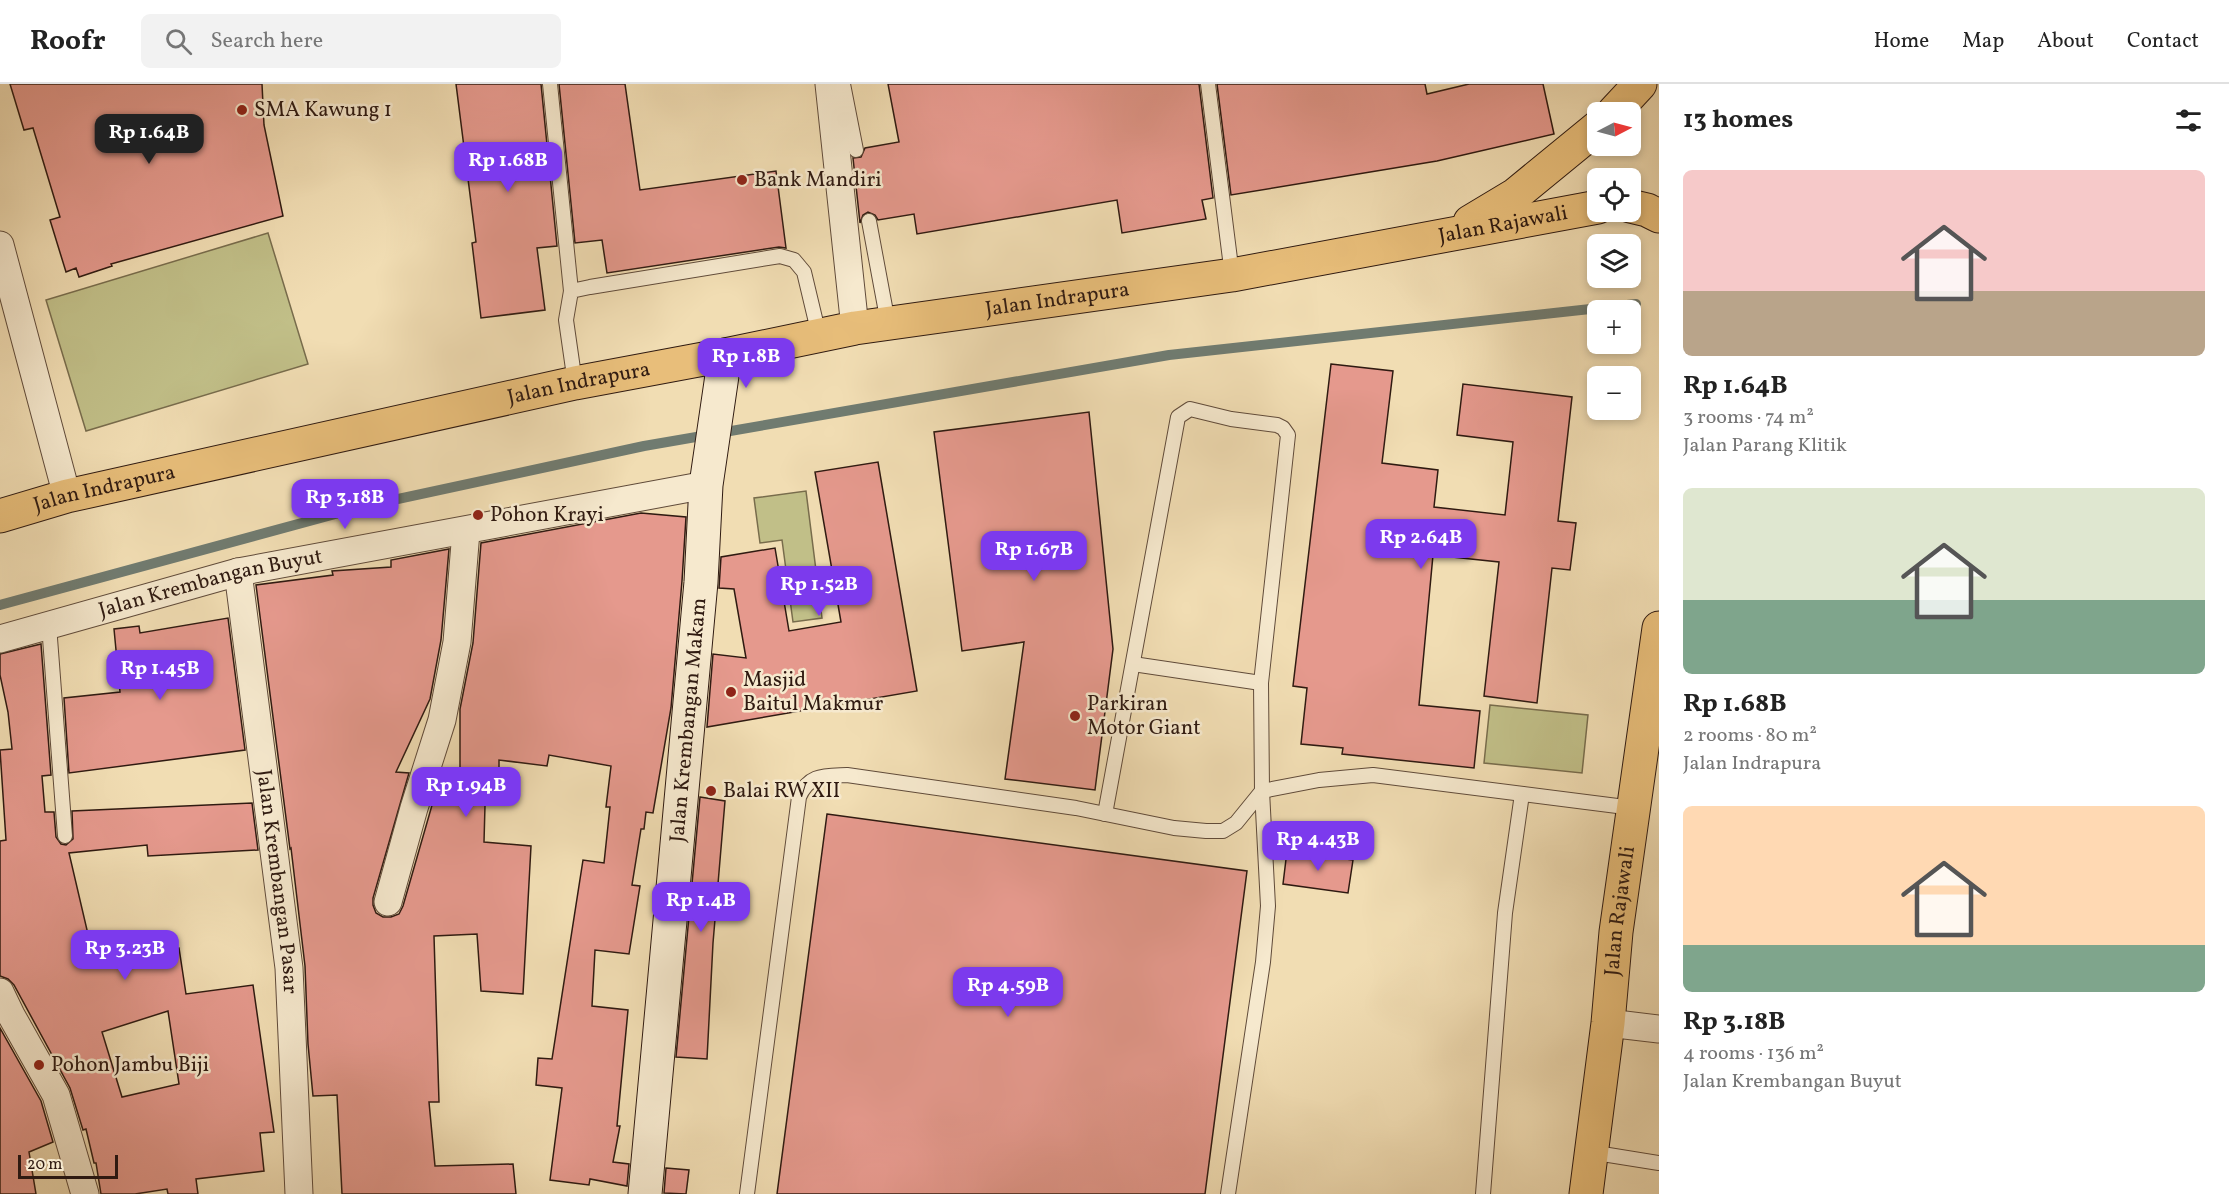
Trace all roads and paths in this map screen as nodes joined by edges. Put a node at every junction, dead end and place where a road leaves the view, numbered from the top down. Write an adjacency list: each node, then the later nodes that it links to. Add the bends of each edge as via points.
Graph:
1 (550, 84): 16 (lane)
2 (829, 84): 18 (street)
3 (843, 84): 8 (lane)
4 (1208, 84): 15 (lane)
5 (1640, 84): 6 (main road)
6 (1623, 102)
7 (1587, 136): 13 (main road, Jalan Rajawali, via 1515,195)
8 (856, 150)
9 (1587, 209): 13 (main road, Jalan Rajawali)
10 (1641, 209): 11 (main road)
11 (1659, 216)
12 (869, 221): 17 (lane)
13 (1448, 235): 15 (main road, Jalan Indrapura)
14 (0, 245): 23 (street)
15 (1232, 275): 17 (main road, Jalan Indrapura)
16 (571, 291): 19 (lane, via 780,256 794,260 804,272); 21 (lane, via 566,320)
17 (888, 323): 18 (main road, Jalan Indrapura)
18 (855, 328): 19 (main road, Jalan Indrapura)
19 (819, 335): 20 (main road, Jalan Indrapura)
20 (725, 355): 21 (main road, Jalan Indrapura); 22 (street, Jalan Krembangan Makam)
21 (575, 383): 23 (main road, Jalan Indrapura)
22 (708, 471): 25 (street, Jalan Krembangan Buyut); 45 (street, Jalan Krembangan Makam)
23 (67, 496): 24 (main road, Jalan Indrapura)
24 (0, 516)
25 (466, 531): 26 (street, Jalan Krembangan Buyut); 37 (street, via 457,642 442,720)
26 (238, 572): 27 (street, Jalan Krembangan Buyut); 44 (street, Jalan Krembangan Pasar, via 289,968)
27 (49, 625): 29 (street, Jalan Krembangan Buyut); 36 (lane)
28 (1659, 628): 34 (main road, Jalan Rajawali)
29 (0, 639)
30 (1133, 664): 31 (lane); 31 (lane, via 1178,417 1190,410 1277,425 1287,435); 35 (lane)
31 (1261, 683): 32 (lane)
32 (1262, 791): 33 (lane, via 1373,775); 35 (lane, via 1236,823 1223,831 1174,828); 47 (lane, via 1268,906)
33 (1522, 794): 34 (lane); 48 (lane, via 1505,913)
34 (1634, 808): 39 (main road, Jalan Rajawali)
35 (1105, 814): 46 (lane, via 847,775 812,779 804,786)
36 (65, 836)
37 (388, 902)
38 (0, 992): 43 (street, via 56,1095)
39 (1608, 1023): 40 (street); 41 (main road, Jalan Rajawali)
40 (1659, 1029)
41 (1590, 1152): 42 (lane); 49 (main road, Jalan Rajawali)
42 (1659, 1163)
43 (85, 1194)
44 (299, 1194)
45 (645, 1194)
46 (747, 1194)
47 (1228, 1194)
48 (1483, 1194)
49 (1586, 1194)

